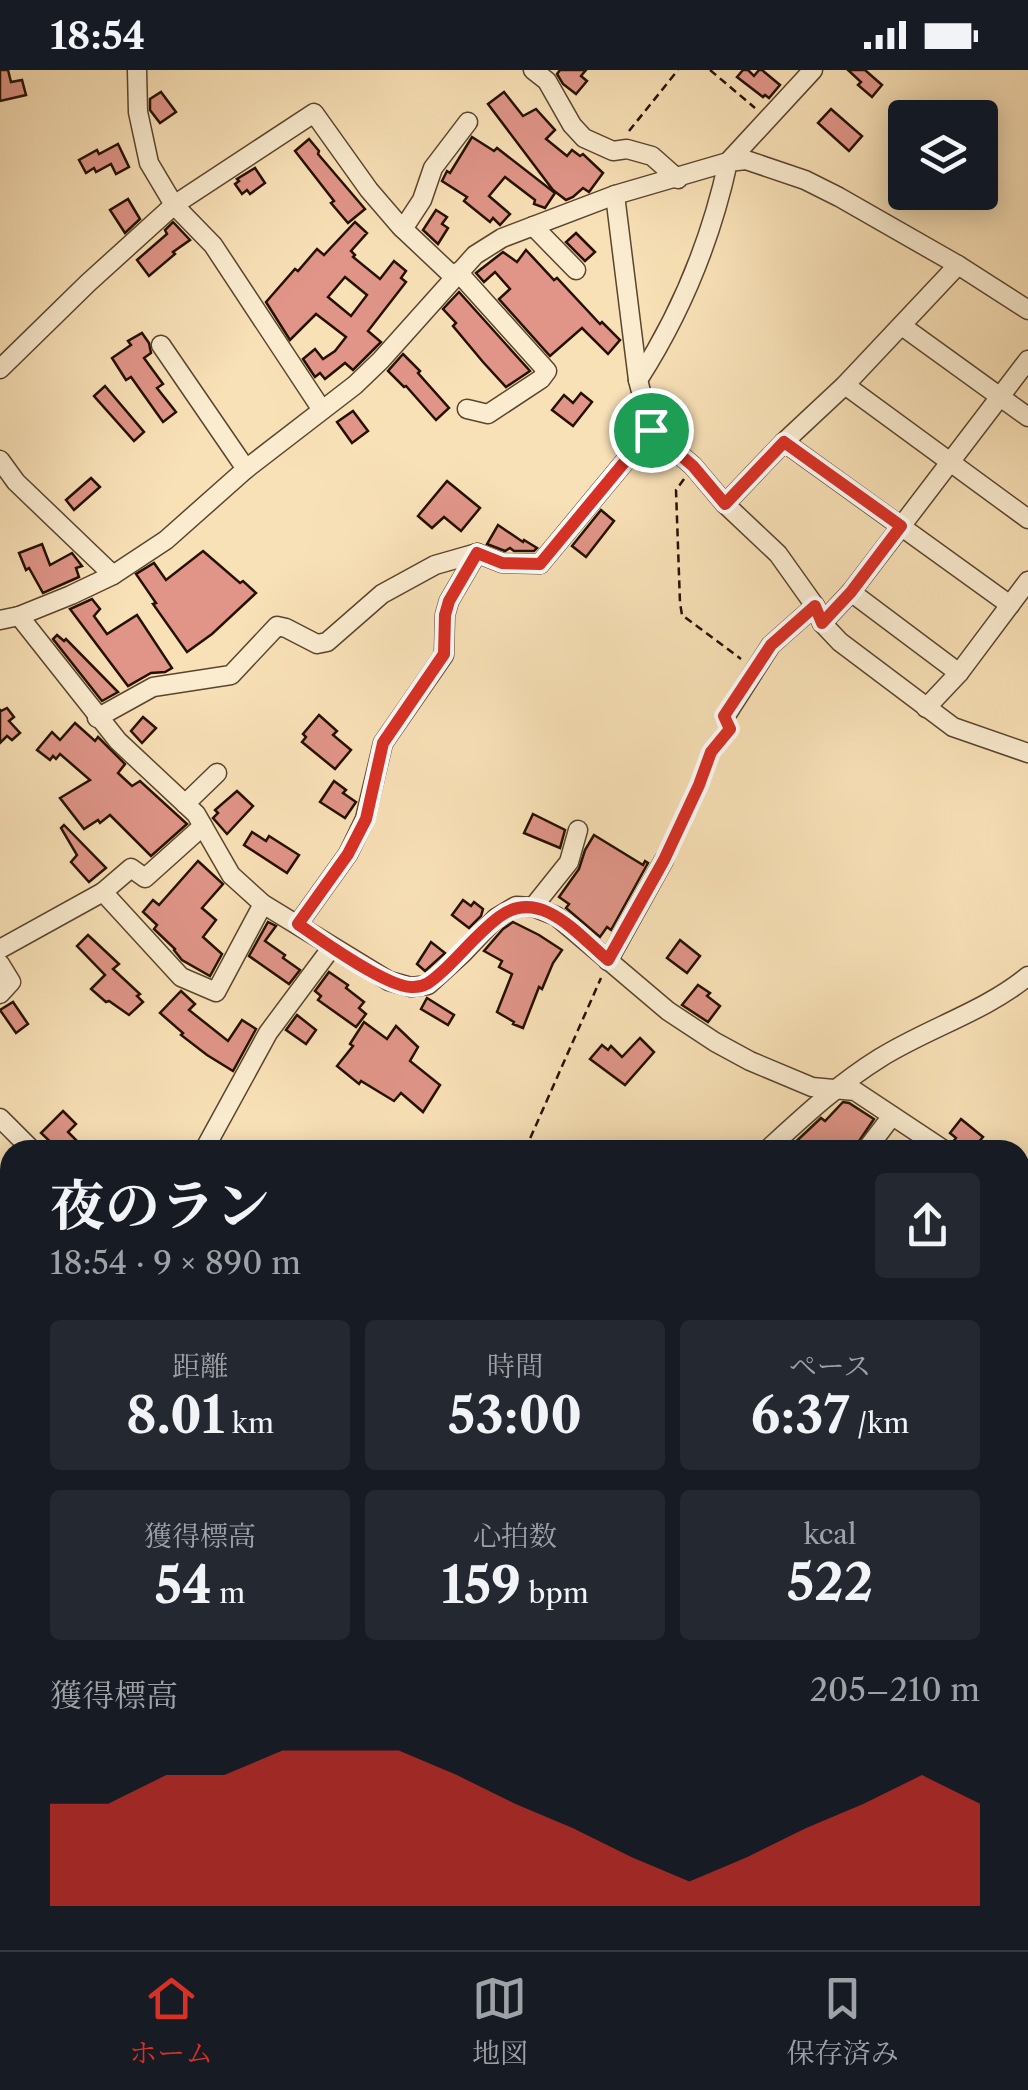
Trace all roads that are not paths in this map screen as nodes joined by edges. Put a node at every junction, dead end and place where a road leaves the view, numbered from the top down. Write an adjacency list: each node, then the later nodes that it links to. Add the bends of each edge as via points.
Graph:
1 (137, 70): 8 (street, via 149,163)
2 (533, 70): 6 (street, via 584,138 613,151 652,156)
3 (813, 70): 5 (street)
4 (468, 122): 10 (street, via 433,168)
5 (728, 162): 6 (street); 11 (street, via 746,160 804,180); 19 (street, via 685,296)
6 (678, 178): 7 (street)
7 (616, 195): 9 (street); 19 (street)
8 (174, 205): 10 (street, via 314,113); 18 (street); 23 (street, via 213,245)
9 (533, 226): 12 (street); 13 (street, via 475,254)
10 (404, 229): 13 (street)
11 (958, 265): 14 (street); 15 (street)
12 (576, 270)
13 (456, 274): 22 (street, via 547,371 488,414); 23 (street, via 381,360)
14 (1028, 310)
15 (902, 326): 20 (street); 21 (street)
16 (161, 345): 29 (street)
17 (1028, 360): 21 (street)
18 (0, 369)
19 (638, 380): 25 (street)
20 (845, 385): 26 (street); 28 (street)
21 (1000, 397): 24 (street); 28 (street)
22 (467, 408)
23 (322, 410): 29 (street)
24 (1028, 417)
25 (651, 430): 30 (street); 33 (street, via 540,564 502,563)
26 (784, 442): 30 (street); 32 (street)
27 (0, 460): 34 (street)
28 (950, 462): 31 (street); 32 (street)
29 (246, 469): 34 (street, via 166,540)
30 (725, 504): 38 (street, via 778,554)
31 (1028, 519)
32 (901, 526): 36 (street); 37 (street)
33 (477, 553): 44 (street, via 435,565 382,594 327,642 277,626 231,675 154,687); 54 (street, via 449,601 444,654 383,743 366,819)
34 (113, 575): 39 (street)
35 (1028, 581): 37 (street)
36 (851, 592): 38 (street); 41 (street)
37 (1010, 605): 41 (street)
38 (819, 614): 42 (street, via 840,642); 43 (street, via 771,645)
39 (19, 616): 40 (street); 44 (street)
40 (0, 620)
41 (959, 672): 42 (street)
42 (926, 708): 45 (street, via 953,727)
43 (724, 716)
44 (98, 718): 47 (street)
45 (1028, 752)
46 (217, 773): 47 (street)
47 (185, 804): 48 (street)
48 (203, 826): 51 (street, via 145,878 130,868); 52 (street, via 231,875)
49 (578, 830): 53 (street, via 569,862)
50 (664, 860): 57 (street)
51 (103, 892): 52 (street, via 181,977 216,992); 56 (street)
52 (263, 904): 54 (street)
53 (533, 907): 55 (street, via 516,906 496,918 428,985 389,981); 57 (street, via 556,916)
54 (298, 924): 55 (street)
55 (332, 947): 65 (street, via 268,1033)
56 (0, 949)
57 (608, 960): 61 (street, via 716,1042 812,1086)
58 (0, 964): 60 (street, via 11,982)
59 (1028, 976): 61 (street)
60 (0, 994)
61 (835, 1088): 62 (street, via 855,1091); 66 (street)
62 (892, 1116): 67 (street); 68 (street)
63 (0, 1118): 64 (street)
64 (22, 1140)
65 (209, 1140)
66 (778, 1140)
67 (874, 1140)
68 (929, 1140)

